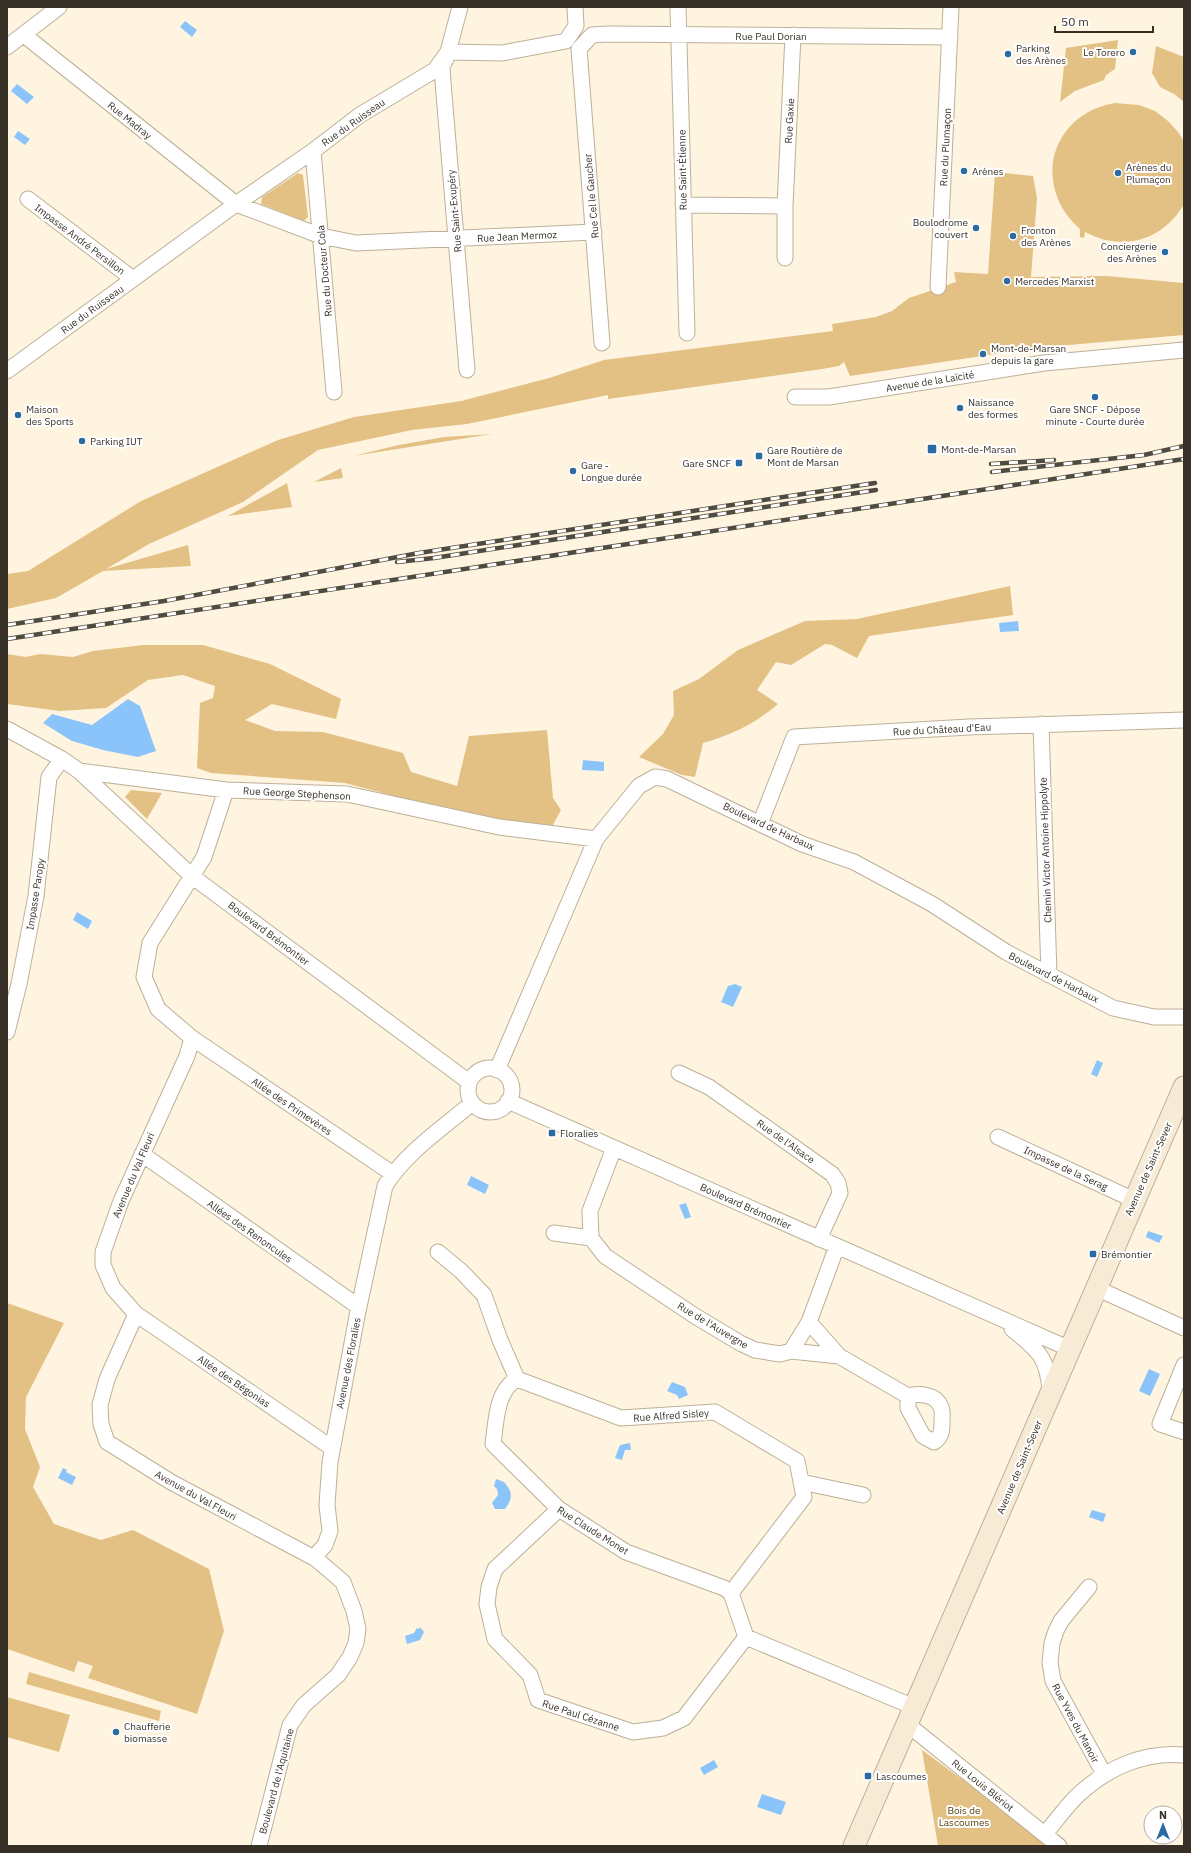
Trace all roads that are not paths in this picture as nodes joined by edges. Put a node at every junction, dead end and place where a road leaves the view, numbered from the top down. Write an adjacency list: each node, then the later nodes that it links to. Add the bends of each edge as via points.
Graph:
1 (60, 7): 7 (street)
2 (460, 7): 14 (street, Rue du Ruisseau)
3 (575, 7): 6 (street)
4 (678, 7): 9 (street, Rue Saint-Étienne)
5 (951, 7): 11 (street, Rue du Plumaçon)
6 (576, 26): 8 (street); 12 (street)
7 (24, 35): 13 (street); 17 (street, Rue Madray)
8 (592, 35): 9 (street, Rue Paul Dorian); 12 (street)
9 (679, 35): 10 (street, Rue Paul Dorian); 18 (street, Rue Saint-Étienne)
10 (793, 35): 11 (street, Rue Paul Dorian); 19 (street, Rue Gaxie)
11 (950, 37): 25 (street, Rue du Plumaçon)
12 (572, 45): 14 (street, via 502,53); 20 (street, Rue Cel le Gaucher)
13 (7, 47)
14 (448, 52): 15 (street, Rue du Ruisseau, via 435,70 360,115); 22 (street, Rue Saint-Exupéry, via 442,67)
15 (313, 151): 17 (street, Rue du Ruisseau); 21 (street, Rue du Docteur Cola)
16 (28, 199): 24 (street, Impasse André Persillon)
17 (236, 204): 21 (street); 24 (street, Rue du Ruisseau)
18 (682, 205): 19 (street); 26 (street, Rue Saint-Étienne)
19 (785, 206): 23 (street, Rue Gaxie)
20 (594, 232): 22 (street, Rue Jean Mermoz); 27 (street, Rue Cel le Gaucher)
21 (321, 236): 22 (street, Rue Jean Mermoz, via 356,243); 31 (street, Rue du Docteur Cola)
22 (457, 239): 29 (street, Rue Saint-Exupéry)
23 (785, 258)
24 (133, 279): 30 (street, Rue du Ruisseau)
25 (938, 286)
26 (687, 333)
27 (602, 343)
28 (1184, 350): 32 (street, Avenue de la Laïcité, via 1044,363 829,397)
29 (467, 370)
30 (7, 371)
31 (334, 392)
32 (795, 397)
33 (1179, 721): 34 (street, Rue du Château d'Eau)
34 (1041, 724): 39 (street, Rue du Château d'Eau, via 794,737); 42 (street, Chemin Victor Antoine Hippolyte)
35 (7, 729): 36 (street, Rue George Stephenson)
36 (62, 759): 37 (street, Rue George Stephenson); 44 (street, Impasse Paropy, via 49,776 36,896)
37 (79, 771): 38 (street, Rue George Stephenson); 41 (street, Boulevard Brémontier)
38 (226, 790): 40 (street, Rue George Stephenson, via 347,794 499,827); 41 (street, via 204,857)
39 (760, 824): 40 (street, Boulevard de Harbaux, via 667,778 655,777 639,786); 42 (street, Boulevard de Harbaux, via 802,844 854,862 932,904 1006,952)
40 (596, 839): 46 (street, Boulevard de Harbaux)
41 (193, 877): 45 (street, via 150,943 144,977 158,1009); 48 (street, Boulevard Brémontier)
42 (1049, 975): 43 (street, Boulevard de Harbaux, via 1113,1008 1154,1017)
43 (1184, 1017)
44 (7, 1032)
45 (192, 1038): 54 (street, Avenue du Val Fleuri, via 187,1056); 55 (street, Allée des Primevères)
46 (497, 1070): 48 (street, via 484,1069); 50 (street, via 504,1073 511,1086)
47 (679, 1073): 59 (street, Rue de l'Alsace, via 709,1087 832,1174 838,1183 840,1193)
48 (470, 1082): 51 (street, via 468,1089)
49 (1184, 1087): 56 (main road, Avenue de Saint-Sever)
50 (508, 1101): 51 (street, via 504,1106 491,1112 484,1111); 53 (street, Boulevard Brémontier)
51 (472, 1103): 55 (street, Avenue des Floralies)
52 (998, 1137): 56 (street, Impasse de la Serag)
53 (614, 1148): 58 (street, via 590,1211); 59 (street, Boulevard Brémontier)
54 (142, 1154): 63 (street, Allées des Renoncules); 65 (street, Avenue du Val Fleuri, via 121,1201 103,1252 103,1265 113,1288)
55 (393, 1174): 63 (street, Avenue des Floralies, via 385,1186)
56 (1134, 1200): 62 (main road, Avenue de Saint-Sever)
57 (554, 1233): 58 (street)
58 (591, 1238): 69 (street, Rue de l'Auvergne, via 605,1256 740,1343 768,1353 780,1354)
59 (820, 1239): 60 (street, Boulevard Brémontier)
60 (837, 1246): 64 (street, Boulevard Brémontier); 66 (street)
61 (438, 1252): 72 (street, via 484,1295)
62 (1096, 1288): 67 (street); 68 (main road, Avenue de Saint-Sever)
63 (359, 1307): 76 (street, Avenue des Floralies)
64 (984, 1311): 68 (street, Boulevard Brémontier); 73 (street, Boulevard Brémontier, via 1032,1345 1041,1355 1047,1367)
65 (136, 1314): 76 (street, Allée des Bégonias); 80 (street, Avenue du Val Fleuri, via 107,1379 100,1405 101,1424 107,1442 171,1482)
66 (809, 1322): 69 (street); 70 (street)
67 (1184, 1328)
68 (1070, 1349): 73 (main road, Avenue de Saint-Sever)
69 (791, 1351): 70 (street, Rue de l'Auvergne)
70 (838, 1356): 74 (street)
71 (1184, 1365): 75 (street, via 1160,1424)
72 (517, 1379): 77 (street, Rue Alfred Sisley, via 621,1418 715,1412 797,1461); 79 (street, Rue Claude Monet, via 510,1382 499,1405 493,1444)
73 (1050, 1395): 84 (main road, Avenue de Saint-Sever)
74 (908, 1396)
75 (1184, 1432)
76 (332, 1448): 80 (street, Avenue des Floralies, via 327,1505 330,1532)
77 (801, 1482): 78 (street); 82 (street, Rue Alfred Sisley, via 804,1497)
78 (863, 1495)
79 (559, 1509): 82 (street, Rue Claude Monet, via 626,1552 716,1584); 83 (street, Rue Paul Cézanne, via 494,1569 487,1604 495,1639 530,1675 538,1700 633,1732 663,1728 684,1718)
80 (316, 1559): 88 (street, Boulevard de l'Aquitaine, via 343,1582 358,1629 356,1643 338,1675 304,1705 290,1725)
81 (1089, 1587): 86 (street, Rue Yves du Manoir, via 1061,1621 1052,1644 1050,1663 1053,1681)
82 (731, 1593): 83 (street)
83 (746, 1637): 84 (street)
84 (911, 1715): 87 (street, Rue Louis Blériot); 89 (main road, Avenue de Saint-Sever)
85 (1184, 1754): 86 (street, via 1143,1758)
86 (1104, 1774): 87 (street, via 1076,1797)
87 (1045, 1834): 90 (street, Rue Louis Blériot)
88 (259, 1846)
89 (854, 1846)
90 (1059, 1846)

